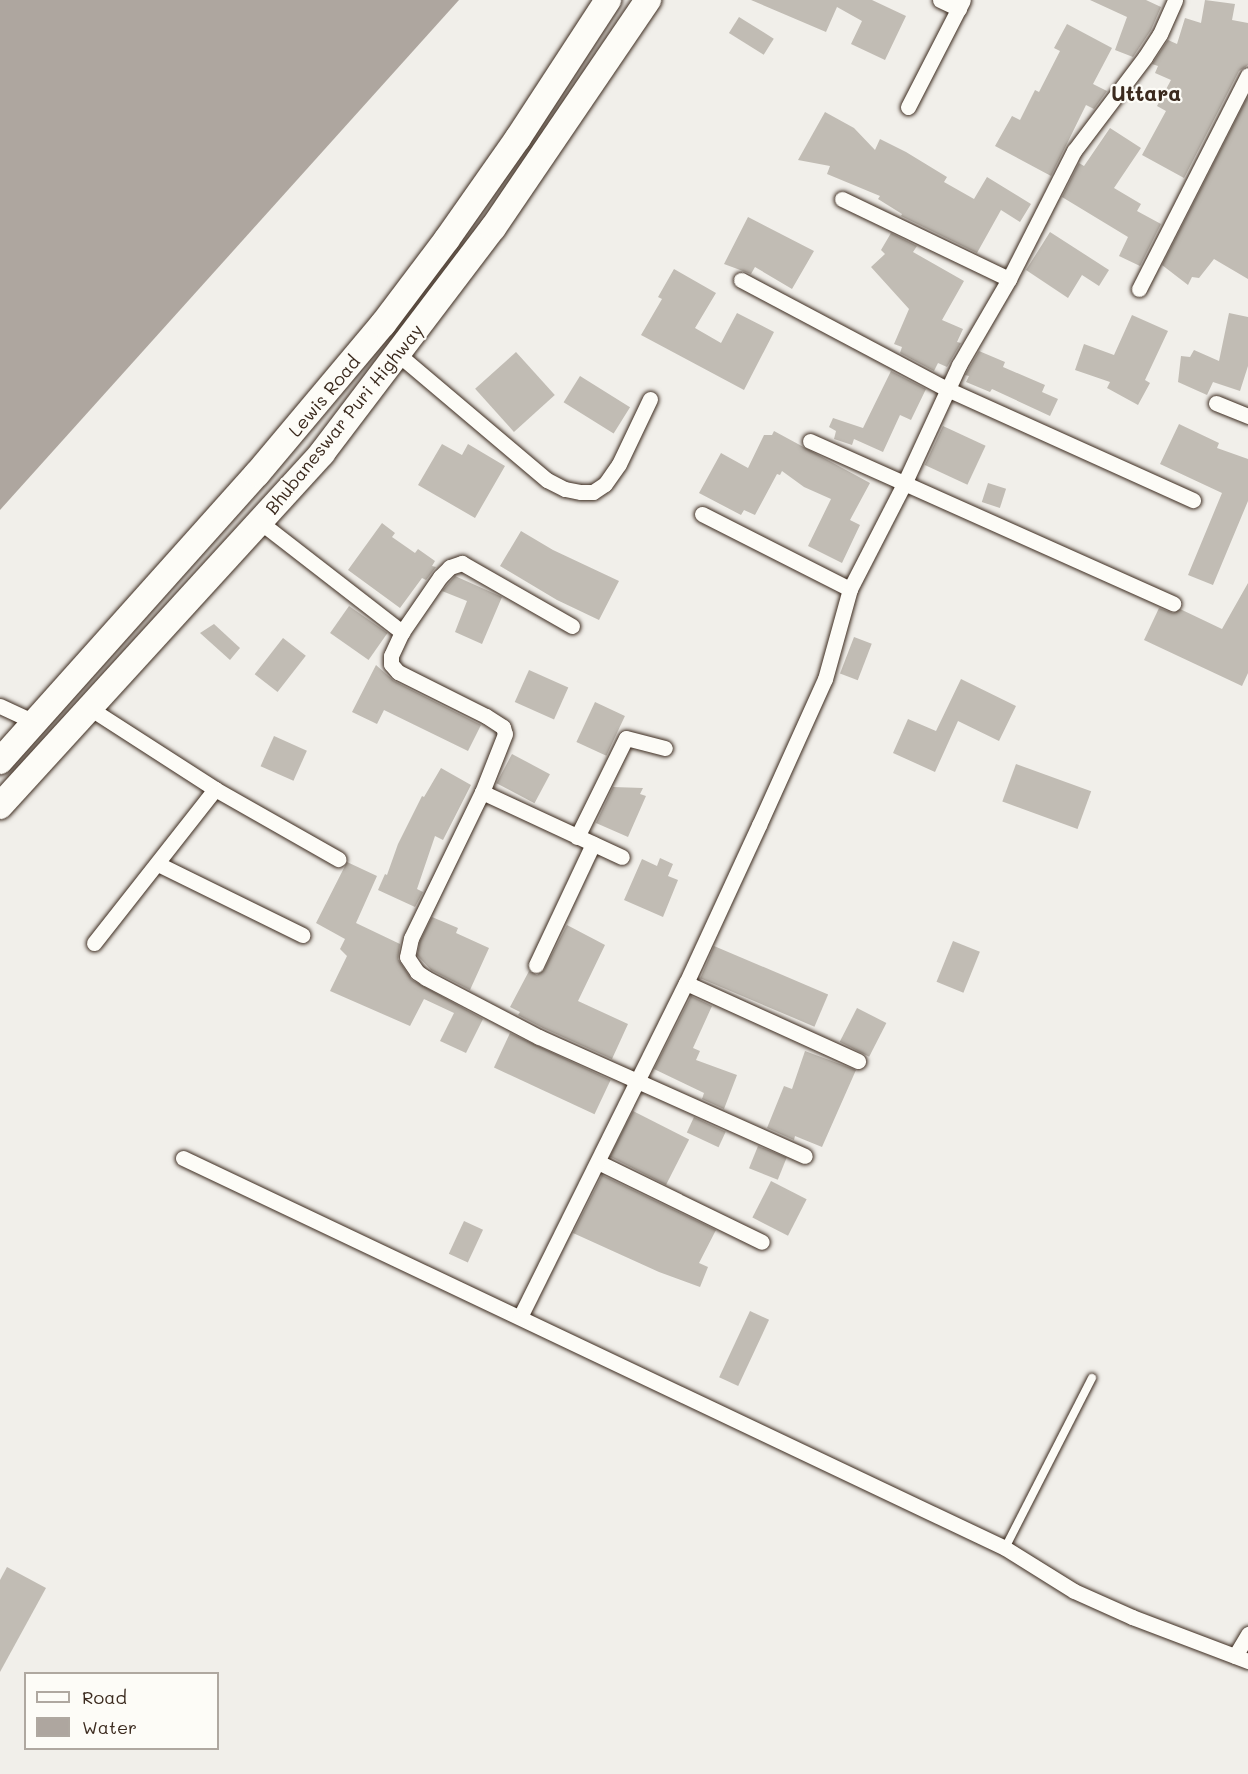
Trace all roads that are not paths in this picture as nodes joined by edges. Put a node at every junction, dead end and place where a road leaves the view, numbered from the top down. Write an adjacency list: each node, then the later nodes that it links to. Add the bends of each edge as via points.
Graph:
1 (608, 0): 28 (highway, Lewis Road, via 512,147 383,324 257,474)
2 (648, 0): 12 (highway, Bhubaneswar Puri Highway, via 494,228)
3 (940, 0): 5 (street)
4 (1175, 0): 9 (street, via 1145,57 1074,152)
5 (961, 4): 7 (street)
6 (1248, 75): 11 (street)
7 (908, 108)
8 (842, 198): 9 (street)
9 (1009, 279): 13 (street)
10 (741, 280): 13 (street)
11 (1139, 289)
12 (399, 355): 14 (street, via 547,480 573,490 593,492 605,484 619,464); 21 (highway, Bhubaneswar Puri Highway, via 322,453)
13 (947, 389): 18 (street); 19 (street)
14 (650, 399)
15 (1216, 403): 16 (street)
16 (1248, 416)
17 (810, 441): 18 (street)
18 (904, 484): 22 (street); 23 (street)
19 (1193, 500)
20 (702, 514): 22 (street)
21 (260, 522): 25 (street); 27 (highway, Bhubaneswar Puri Highway)
22 (849, 589): 42 (street, via 816,701)
23 (1173, 603)
24 (572, 626): 25 (street, via 462,564 450,567 440,578)
25 (402, 632): 32 (street, via 391,656 391,664 398,672 503,727 502,742)
26 (0, 706): 28 (street)
27 (91, 709): 31 (street); 33 (highway, Bhubaneswar Puri Highway)
28 (35, 722): 30 (highway, Lewis Road)
29 (665, 748): 34 (street, via 626,738)
30 (0, 761)
31 (215, 789): 37 (street); 38 (street)
32 (482, 792): 34 (street); 44 (street, via 411,938 407,957 410,965 444,989)
33 (0, 806)
34 (577, 837): 35 (street)
35 (593, 844): 36 (street); 41 (street)
36 (622, 857)
37 (338, 859)
38 (158, 864): 39 (street); 40 (street)
39 (302, 935)
40 (94, 943)
41 (536, 965)
42 (686, 983): 43 (street); 44 (street)
43 (858, 1061)
44 (636, 1080): 45 (street); 47 (street)
45 (805, 1156)
46 (183, 1158): 49 (street)
47 (598, 1162): 48 (street); 49 (street)
48 (762, 1242)
49 (520, 1317): 51 (street)
50 (1092, 1377): 51 (lane)
51 (1005, 1548): 53 (street, via 1074,1591)
52 (1248, 1634): 53 (street)
53 (1241, 1659)

